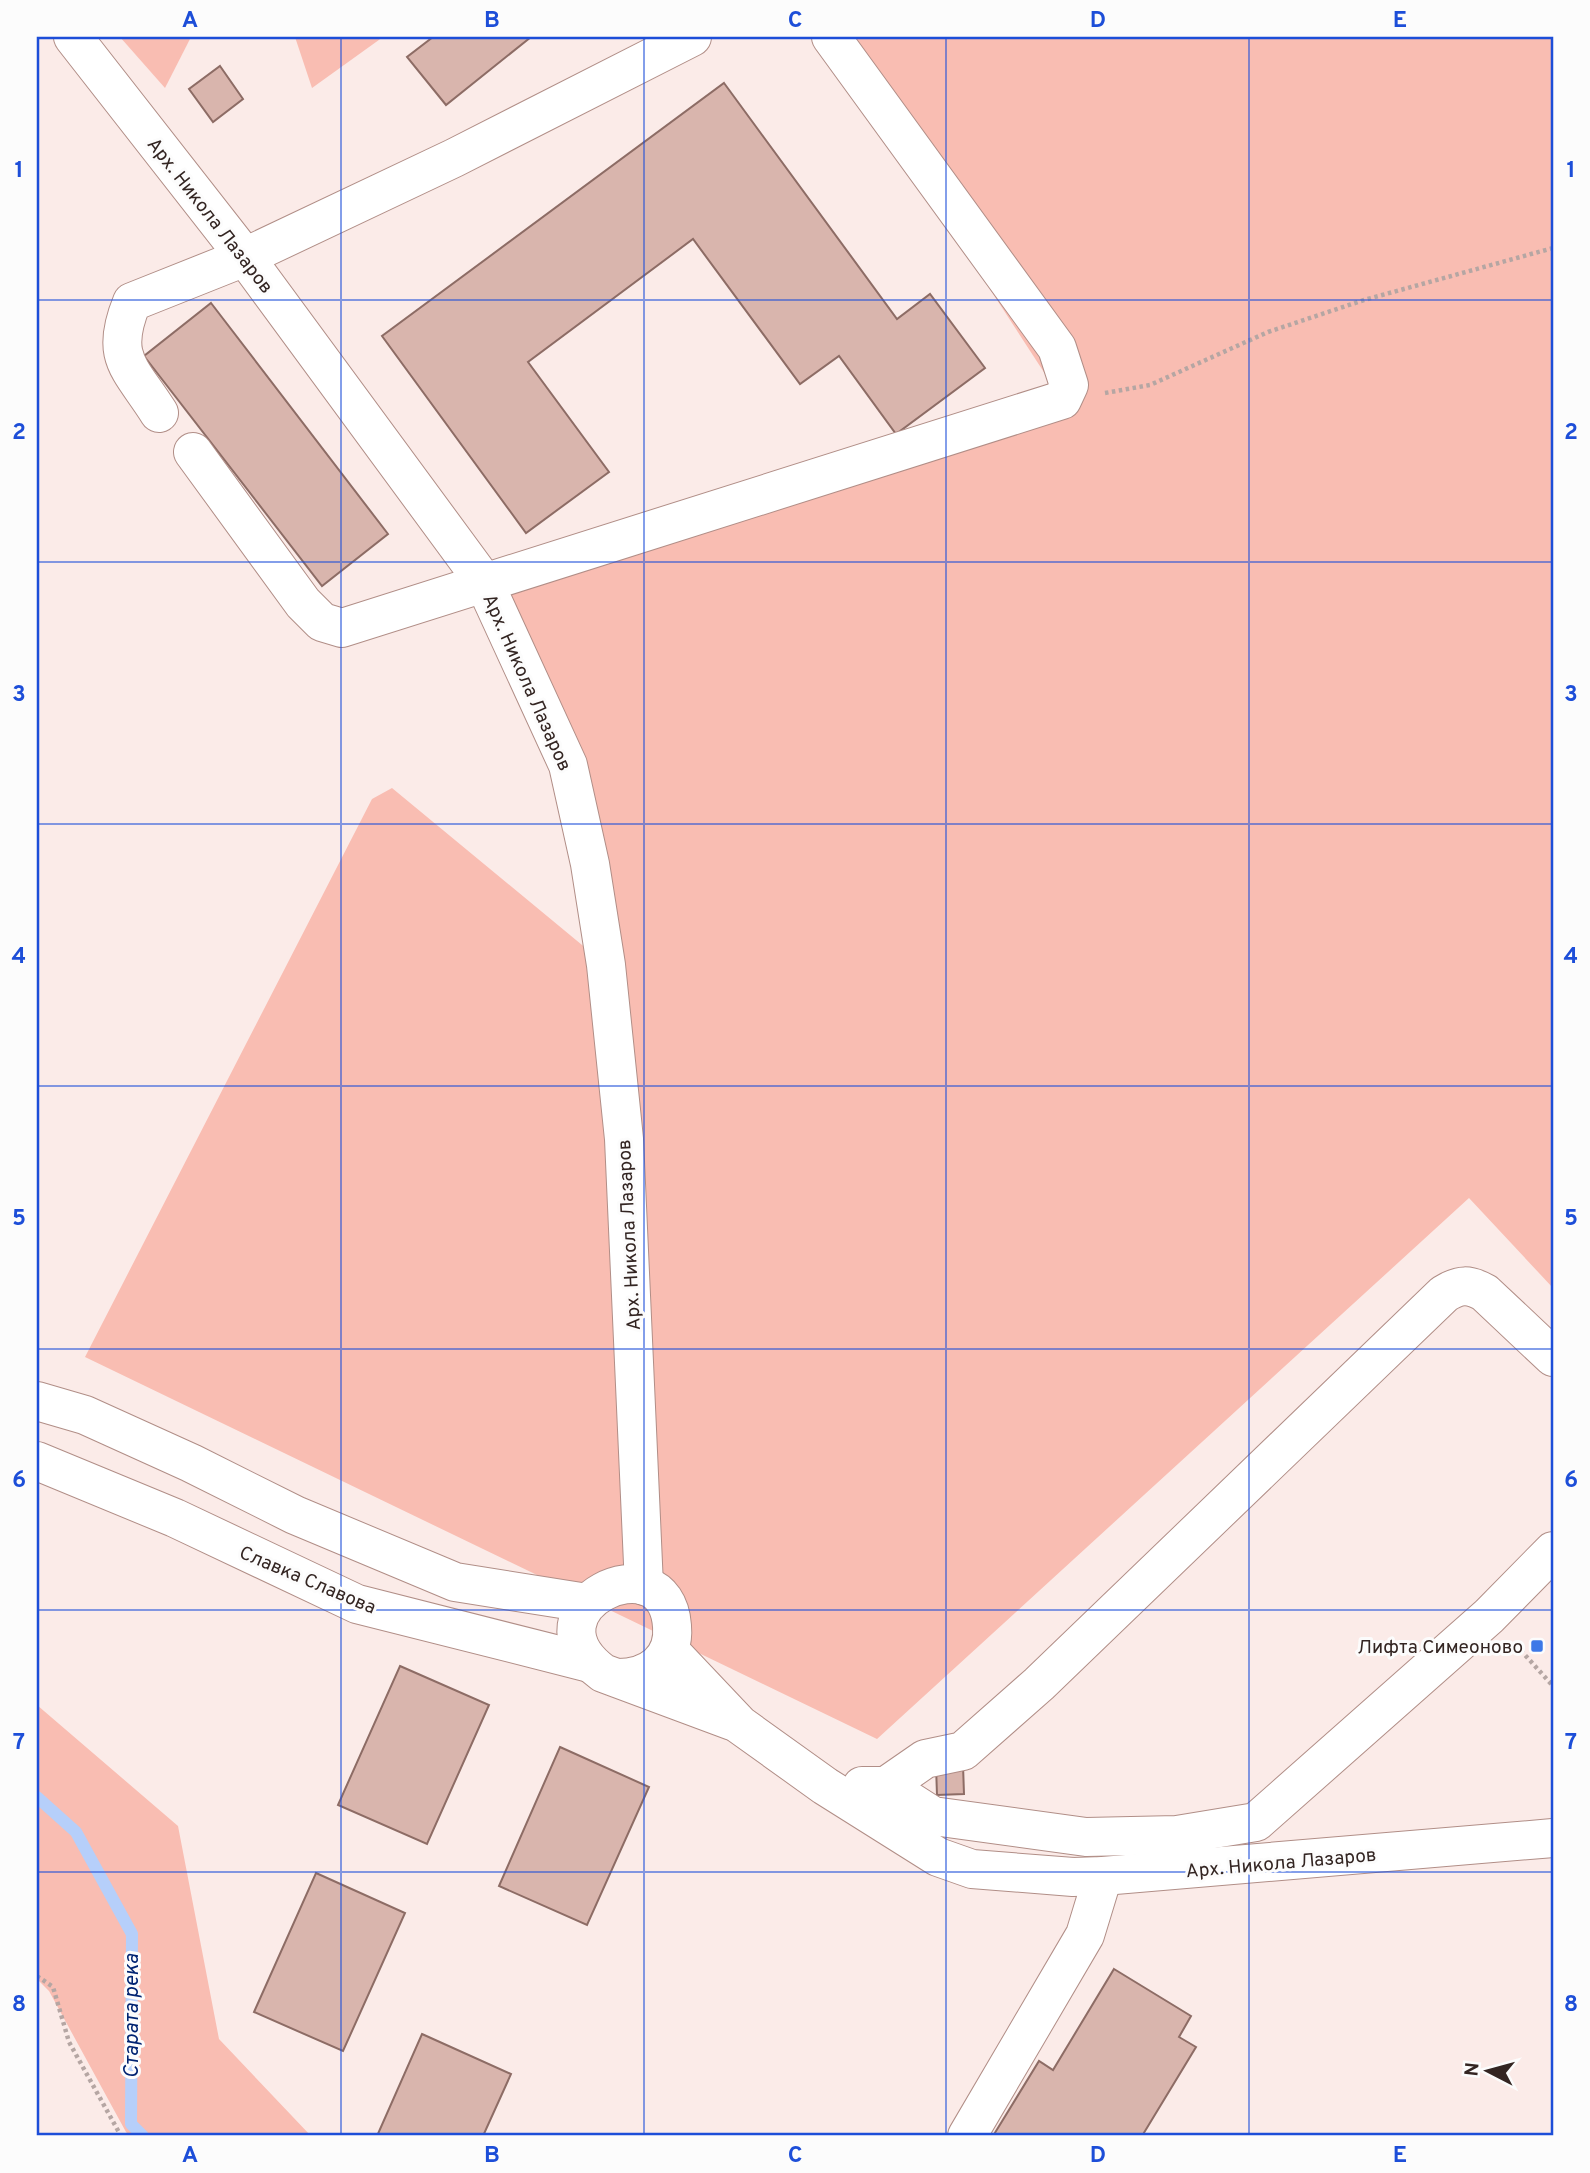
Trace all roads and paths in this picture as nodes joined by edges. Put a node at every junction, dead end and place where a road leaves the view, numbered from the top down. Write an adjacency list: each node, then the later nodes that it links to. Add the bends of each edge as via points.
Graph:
1 (73, 37): 5 (street, Арх. Никола Лазаров)
2 (692, 37): 5 (street)
3 (831, 37): 6 (street, via 1057,348 1069,385)
4 (1553, 248): 6 (path, via 1280,328 1150,385)
5 (245, 257): 7 (street, via 132,302 121,329 121,354); 9 (street, Арх. Никола Лазаров)
6 (1062, 400): 9 (street)
7 (159, 413)
8 (193, 452): 9 (street, via 303,603 322,622 342,628)
9 (484, 582): 14 (street, Арх. Никола Лазаров, via 568,765 592,876 624,1139)
10 (1553, 1357): 22 (street, via 1485,1293 1472,1286 1457,1286 1444,1294 963,1751 925,1759)
11 (37, 1401): 15 (street, via 85,1415 295,1515 455,1582)
12 (37, 1461): 18 (street, Славка Славова, via 175,1518 357,1604)
13 (1553, 1551): 22 (street, via 1489,1616 1256,1822 1177,1835 1086,1837 933,1816)
14 (644, 1586): 15 (street, via 613,1584); 16 (street, via 666,1606 672,1620)
15 (587, 1603): 18 (street, via 579,1617 581,1649)
16 (669, 1650): 18 (street, via 649,1673 634,1678); 20 (street, Арх. Никола Лазаров)
17 (1531, 1661): 19 (path)
18 (604, 1671): 20 (street, Арх. Никола Лазаров)
19 (1553, 1686)
20 (740, 1725): 21 (street, Арх. Никола Лазаров)
21 (825, 1786): 22 (street); 24 (street, Арх. Никола Лазаров, via 938,1857 972,1869)
22 (886, 1786)
23 (1553, 1838): 24 (street, Арх. Никола Лазаров)
24 (1103, 1876): 27 (street, via 1084,1935)
25 (37, 1976): 26 (path, via 53,1987 69,2042)
26 (121, 2136)
27 (967, 2136)

